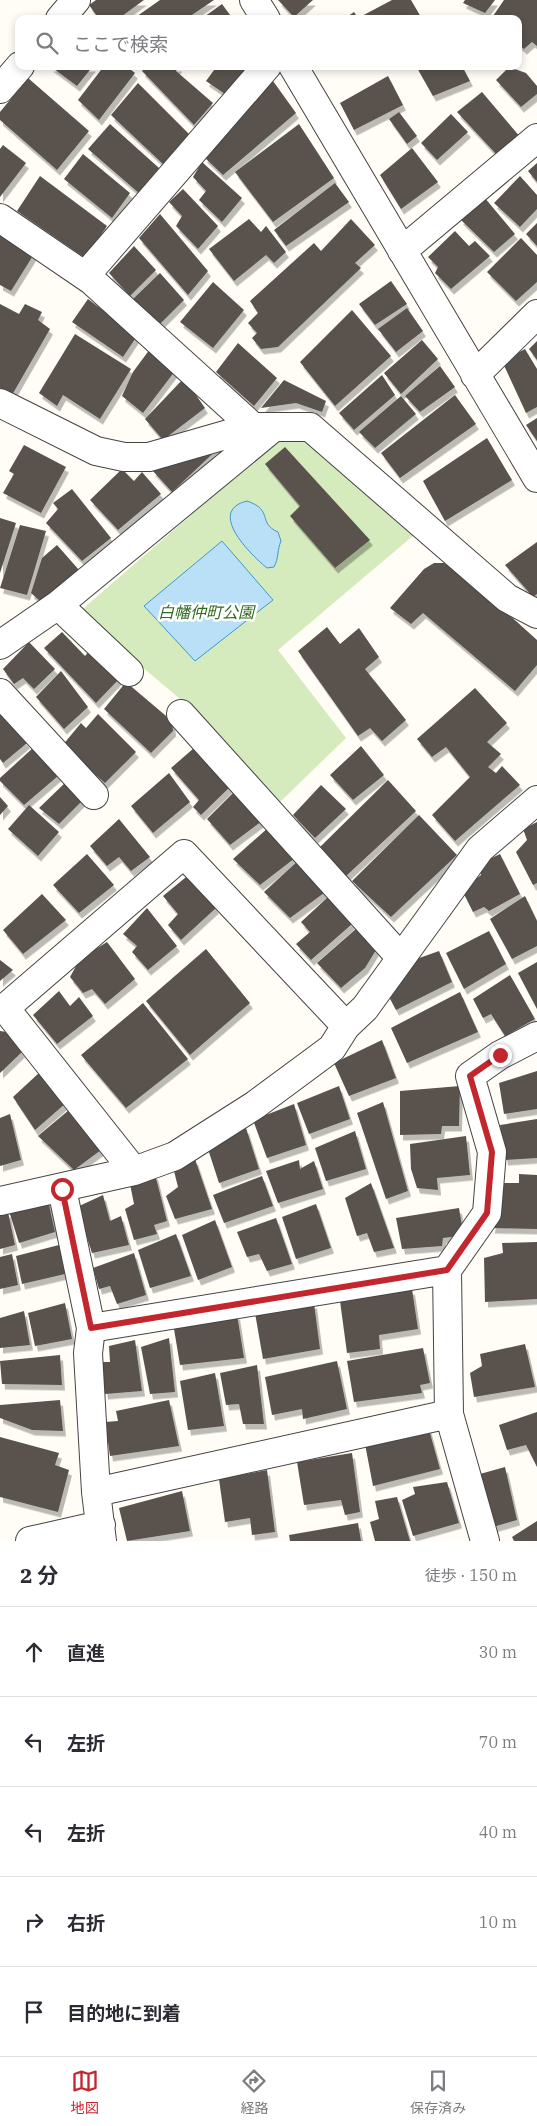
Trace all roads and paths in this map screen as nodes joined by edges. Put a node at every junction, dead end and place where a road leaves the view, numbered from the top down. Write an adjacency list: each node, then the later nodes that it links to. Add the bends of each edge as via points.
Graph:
1 (76, 0): 3 (street)
2 (254, 0): 4 (street)
3 (63, 15)
4 (263, 15)
5 (17, 70): 8 (street)
6 (264, 70): 12 (street)
7 (296, 70): 11 (street)
8 (0, 89)
9 (537, 138): 11 (street)
10 (0, 218): 12 (street)
11 (402, 251): 14 (street)
12 (85, 276): 16 (street)
13 (537, 314): 14 (street)
14 (475, 374): 17 (street)
15 (0, 402): 16 (street, via 96,451 124,457 149,457)
16 (264, 427): 18 (street); 19 (street, via 310,427 507,598)
17 (537, 478)
18 (58, 605): 20 (street); 21 (street)
19 (537, 614)
20 (1, 643)
21 (129, 672)
22 (0, 693): 24 (street)
23 (181, 714): 26 (street)
24 (94, 795)
25 (537, 800): 26 (street, via 480,849)
26 (401, 958): 27 (street, via 365,1008)
27 (346, 1026): 29 (street, via 332,1048 255,1105 175,1156); 29 (street, via 184,854 5,1008)
28 (537, 1036): 32 (street, via 500,1055 470,1076 492,1152 487,1213)
29 (134, 1171): 30 (street)
30 (62, 1189): 31 (street); 33 (street)
31 (0, 1201)
32 (447, 1270): 33 (street); 34 (street)
33 (91, 1328): 35 (street, via 88,1353)
34 (449, 1414): 35 (street); 38 (street)
35 (96, 1492): 36 (street)
36 (102, 1533): 37 (street)
37 (30, 1541)
38 (485, 1541)

